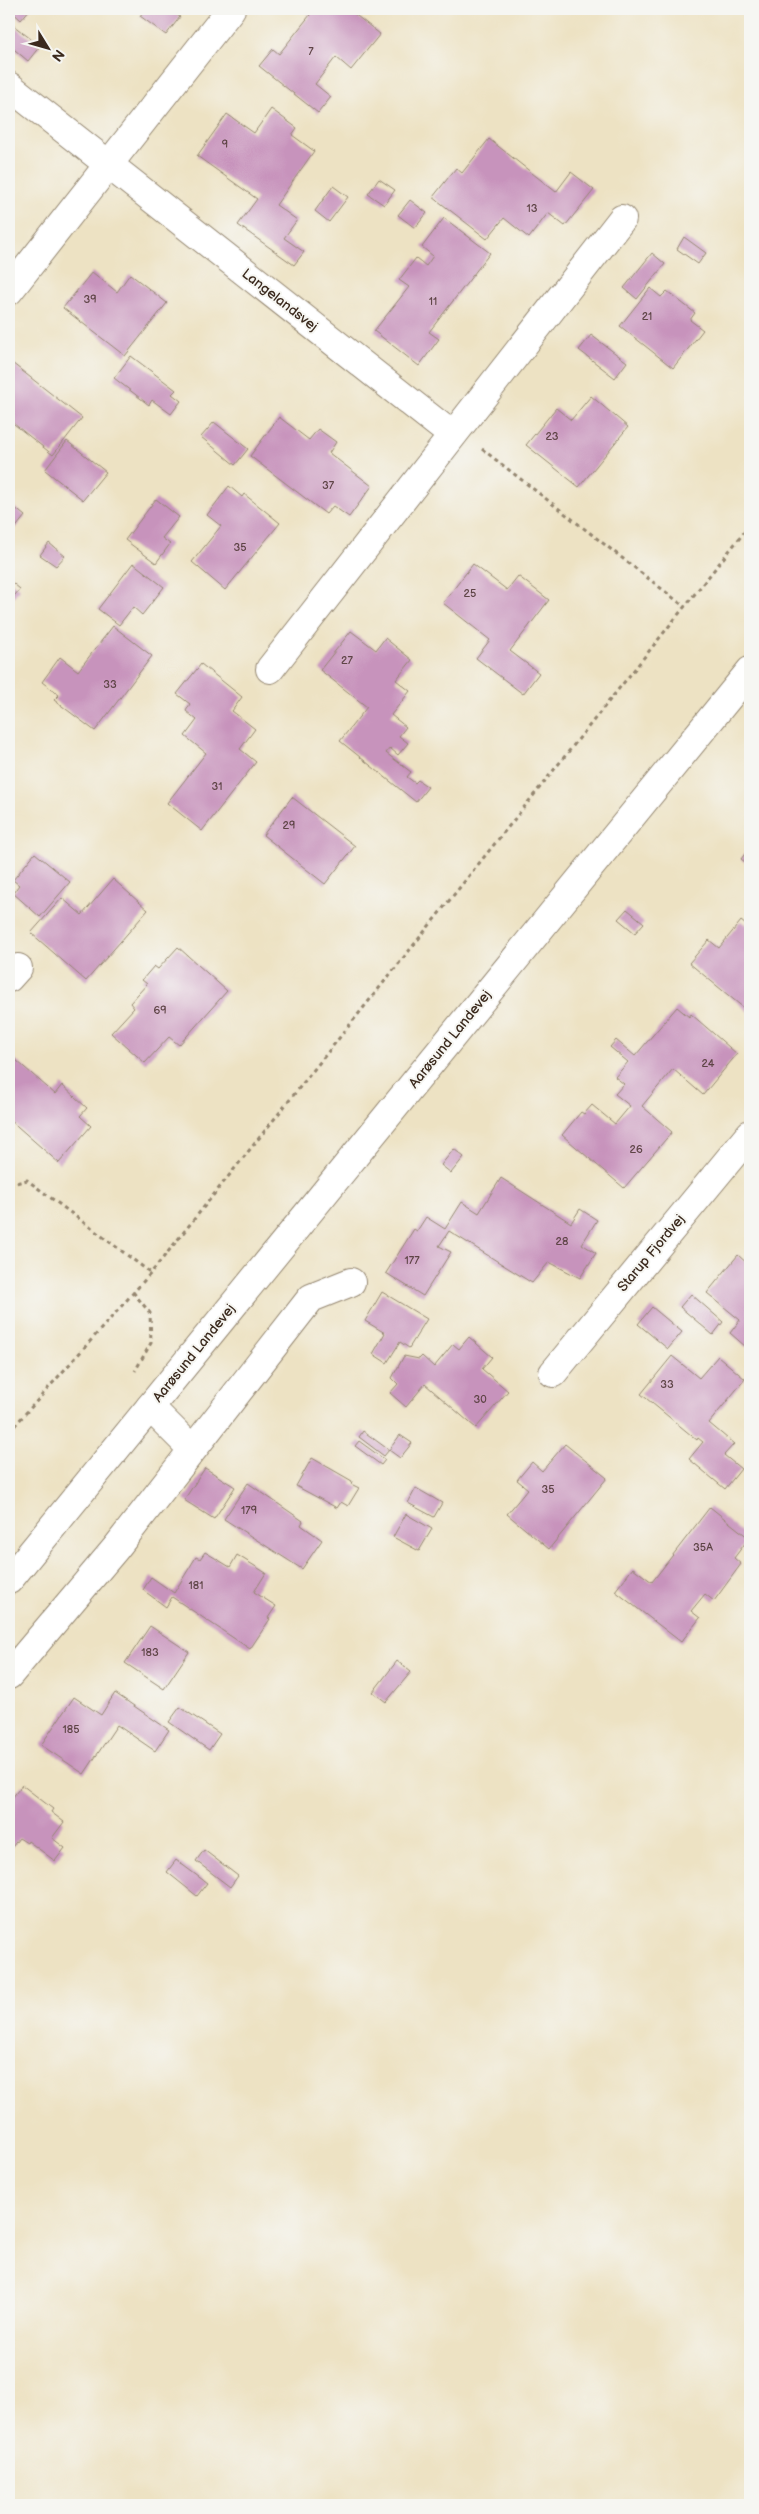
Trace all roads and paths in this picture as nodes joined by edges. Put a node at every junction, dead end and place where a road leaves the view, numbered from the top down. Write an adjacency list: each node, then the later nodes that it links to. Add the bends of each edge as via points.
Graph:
1 (231, 9): 3 (street)
2 (9, 86): 3 (street, Langelandsvej)
3 (109, 165): 5 (street); 6 (street, Langelandsvej)
4 (622, 219): 6 (street)
5 (9, 291)
6 (452, 435): 8 (path, via 482,448); 9 (street)
7 (750, 525): 8 (path)
8 (685, 607): 13 (path)
9 (270, 669)
10 (750, 671): 17 (street, Aarøsund Landevej)
11 (750, 1134): 16 (street, Starup Fjordvej)
12 (9, 1185): 13 (path, via 27,1180)
13 (151, 1273): 15 (path)
14 (351, 1282): 19 (street, via 310,1298)
15 (133, 1292): 17 (path, via 150,1313 151,1343 130,1380); 18 (path)
16 (553, 1373)
17 (150, 1408): 19 (street, Aarøsund Landevej); 20 (street, Aarøsund Landevej)
18 (9, 1432)
19 (192, 1449): 21 (street, via 116,1548)
20 (9, 1580)
21 (9, 1675)

